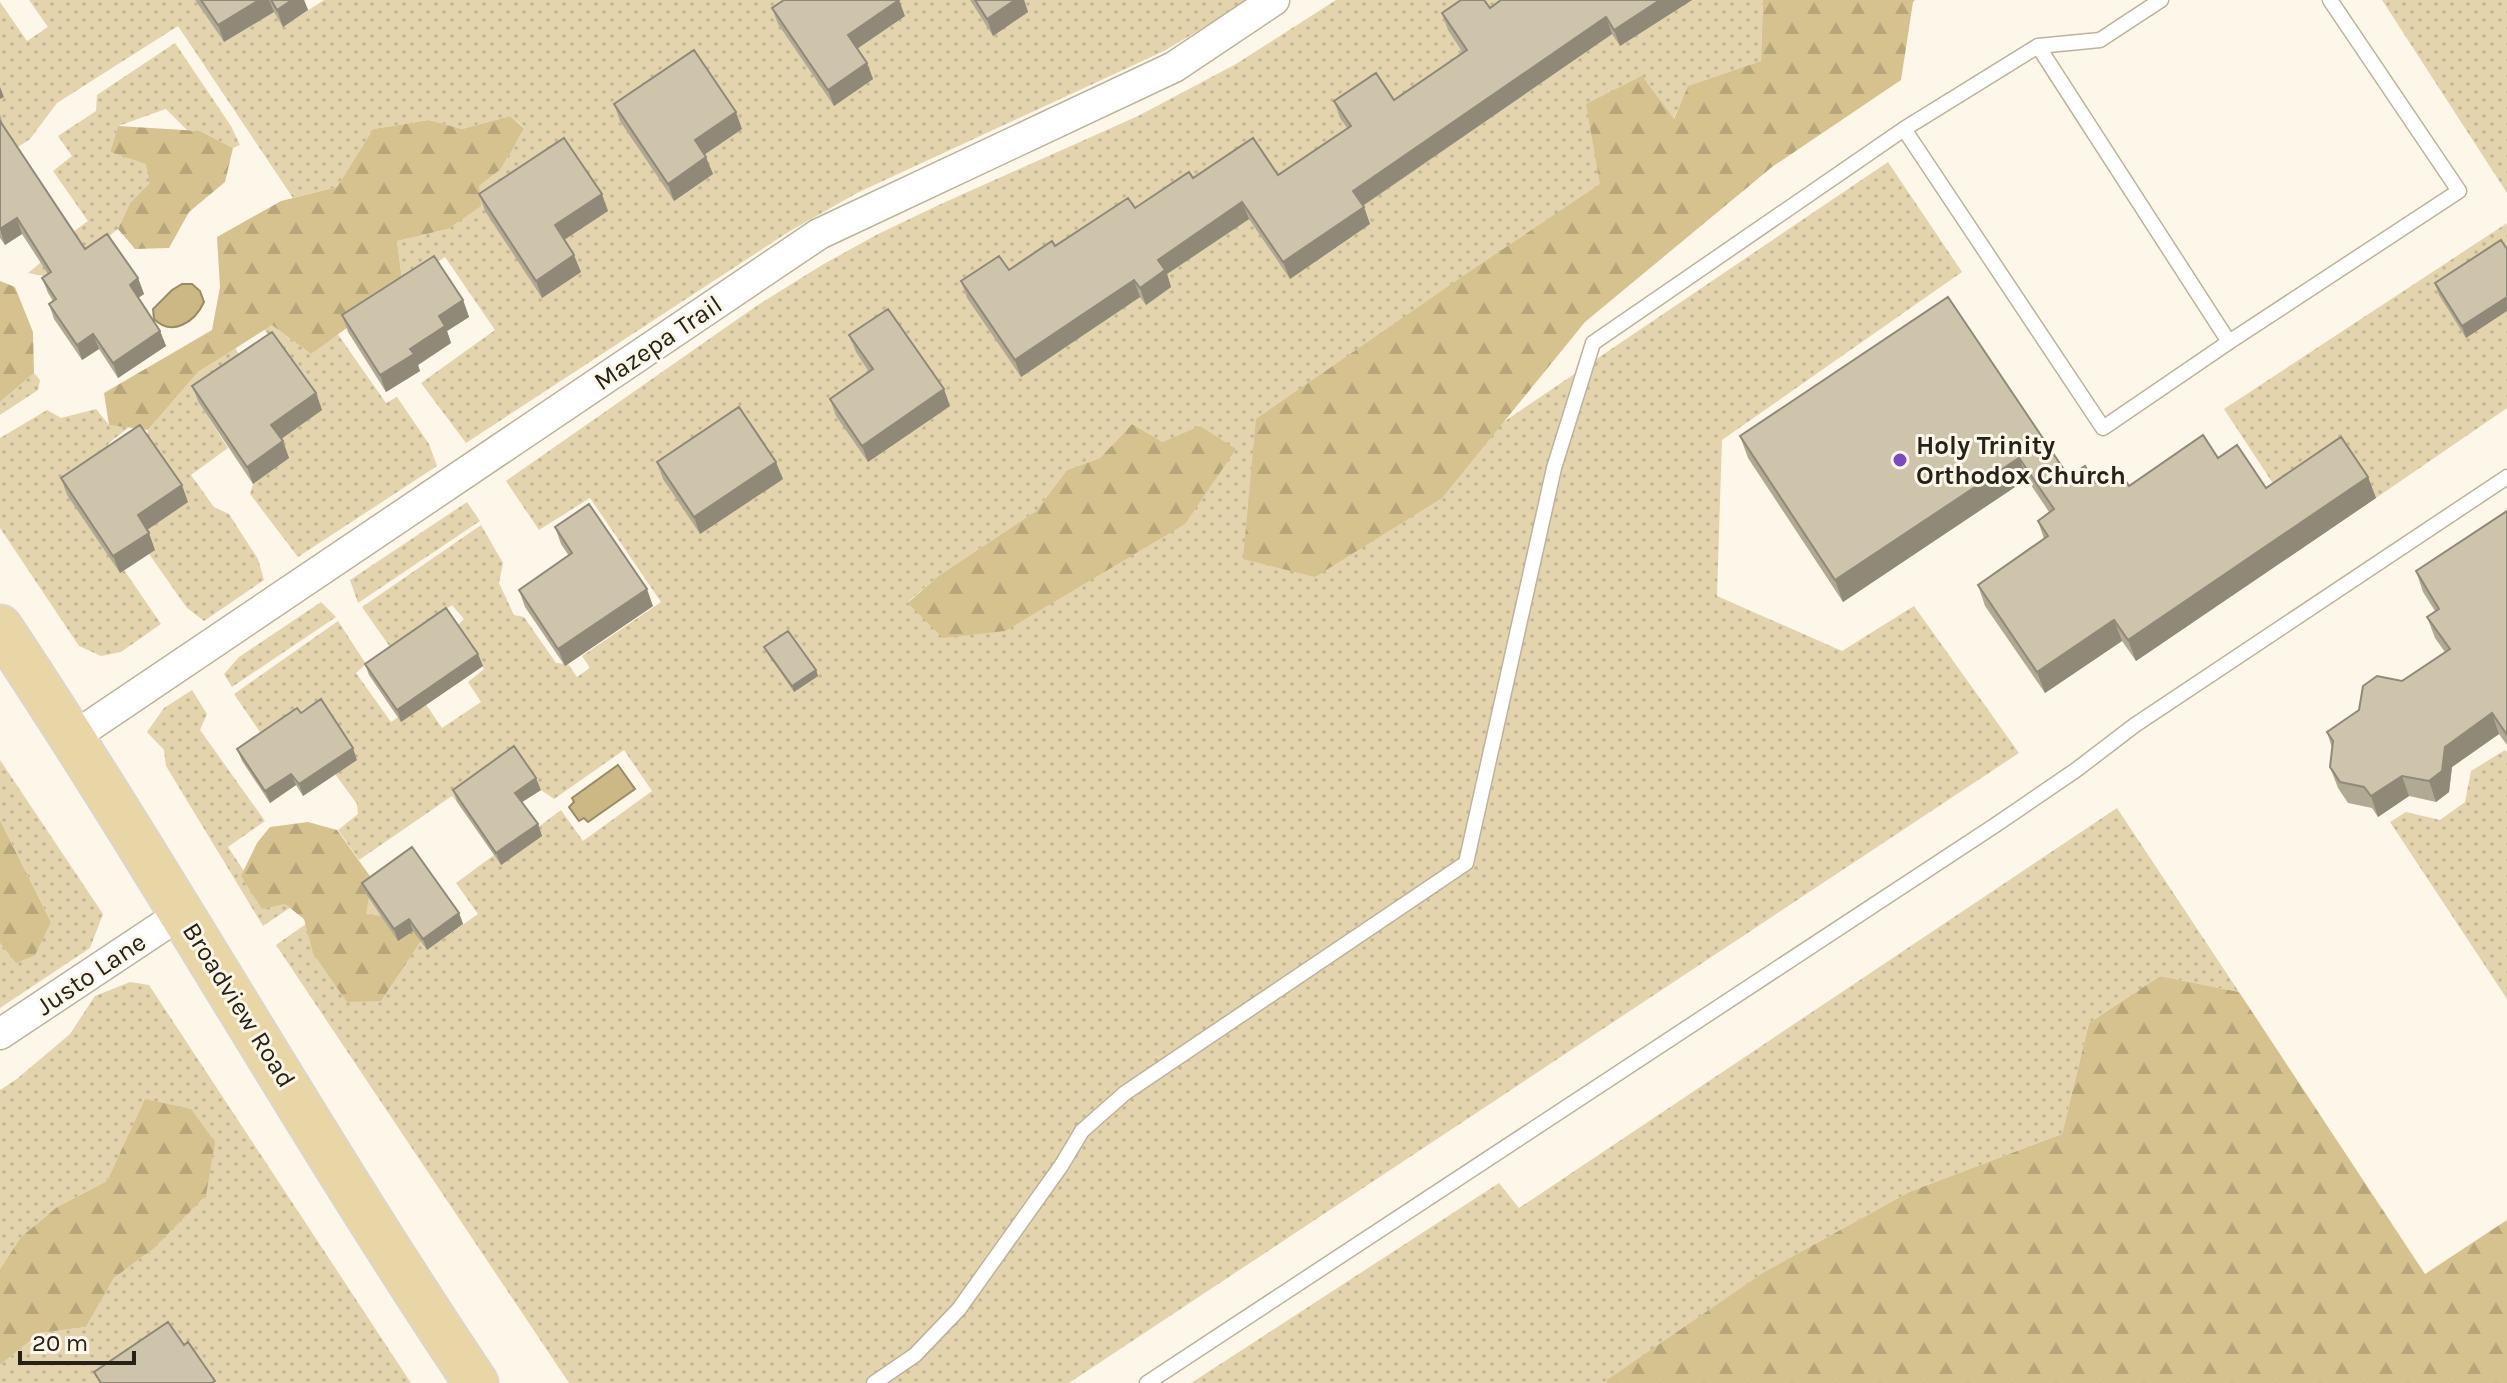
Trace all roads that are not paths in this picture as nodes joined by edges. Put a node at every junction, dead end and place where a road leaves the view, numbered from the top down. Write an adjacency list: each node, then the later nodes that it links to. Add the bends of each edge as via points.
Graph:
1 (1274, 0): 9 (street, Mazepa Trail, via 1174,67 819,234)
2 (2161, 0): 4 (lane, via 2100,40)
3 (2330, 0): 6 (lane, via 2459,191)
4 (2038, 46): 5 (lane); 6 (lane)
5 (1904, 129): 6 (lane, via 2103,428); 13 (lane, via 1593,343 1554,468 1466,863 1103,1112 1082,1131 959,1309 915,1355)
6 (2229, 342)
7 (2507, 477): 14 (lane, via 2135,725 1994,826)
8 (0, 627): 9 (main road, Broadview Road)
9 (72, 738): 10 (main road, Broadview Road)
10 (182, 913): 11 (street, Justo Lane); 12 (main road, Broadview Road)
11 (0, 1034)
12 (476, 1383)
13 (874, 1383)
14 (1147, 1383)

